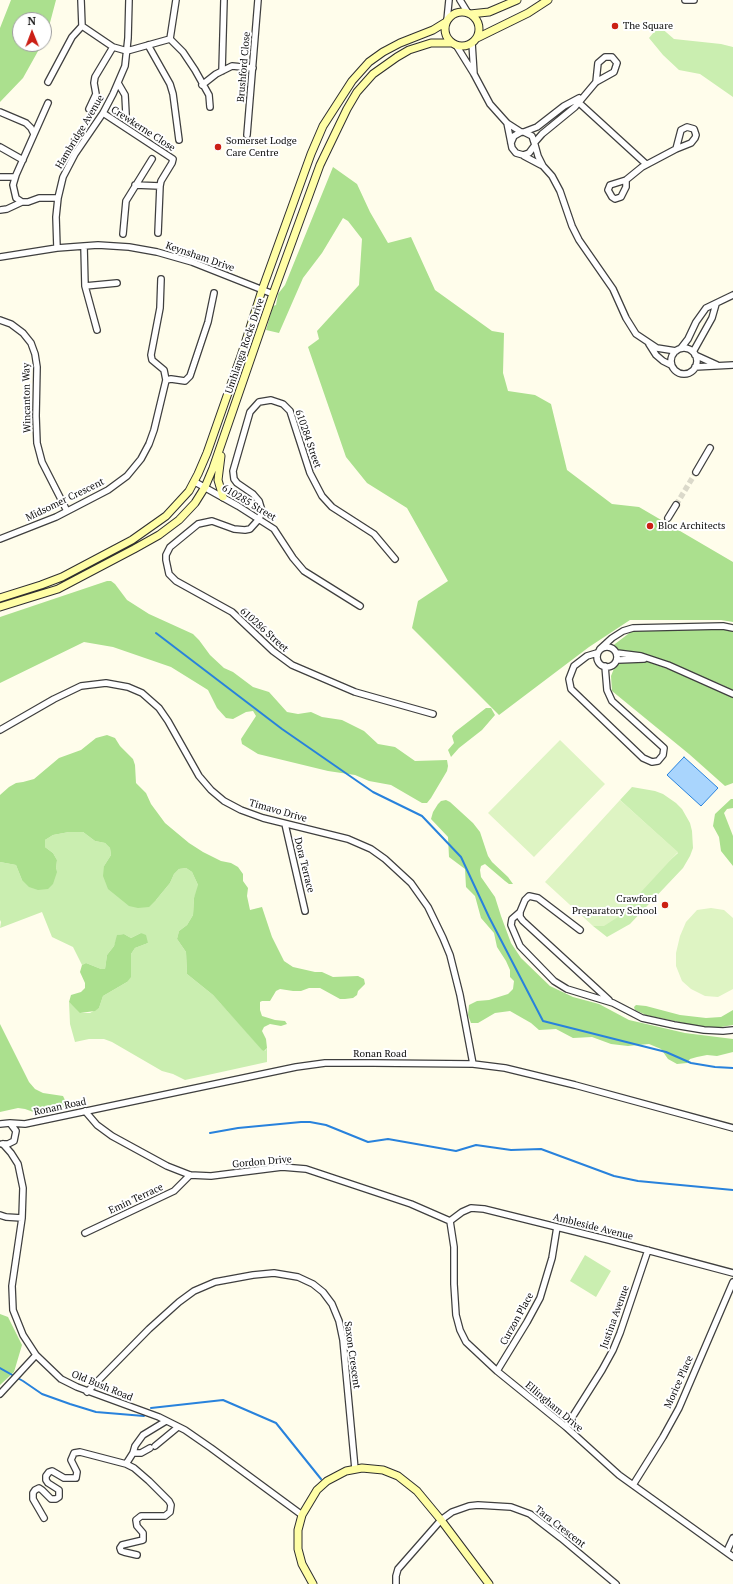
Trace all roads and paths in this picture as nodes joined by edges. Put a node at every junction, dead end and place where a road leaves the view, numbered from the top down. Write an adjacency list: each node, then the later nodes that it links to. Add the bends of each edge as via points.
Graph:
1 (81, 0): 14 (street)
2 (129, 0): 20 (street, Hambridge Avenue)
3 (176, 0): 15 (street)
4 (224, 0): 22 (street)
5 (258, 0): 21 (street, Brushford Close)
6 (449, 0): 13 (street)
7 (460, 0): 12 (street)
8 (517, 0): 12 (main road, via 489,12)
9 (548, 0): 16 (main road)
10 (685, 0): 11 (street)
11 (694, 0)
12 (469, 14): 13 (main road, via 457,13); 16 (main road, via 478,24 479,31)
13 (447, 21): 17 (main road, via 445,34); 65 (main road, Umhlanga Rocks Drive, via 378,55 352,81 323,126)
14 (82, 26): 19 (street); 24 (street, via 72,37)
15 (170, 40): 18 (street); 27 (street, via 183,52)
16 (474, 40): 17 (main road, via 466,46); 23 (street)
17 (454, 44): 23 (street); 67 (main road, Umhlanga Rocks Drive, via 431,43 409,50 373,74 357,92 320,165)
18 (148, 45): 20 (street); 39 (street, via 170,84)
19 (113, 47): 20 (street); 31 (street, via 95,77 96,94)
20 (127, 51): 26 (street, Hambridge Avenue, via 125,66)
21 (253, 68): 22 (street, via 232,66); 38 (street, Brushford Close)
22 (222, 71): 27 (street)
23 (474, 74): 35 (street, via 490,104)
24 (48, 82)
25 (596, 82): 25 (street, via 598,63 605,57 612,57 617,63 615,71); 28 (street)
26 (118, 83): 33 (street, Hambridge Avenue); 34 (street, via 125,94)
27 (202, 85): 30 (street, via 209,95)
28 (578, 101): 36 (street, via 564,106 537,127); 41 (street); 47 (street)
29 (48, 103): 37 (street)
30 (210, 107)
31 (89, 109)
32 (0, 112): 37 (street, via 26,123)
33 (103, 113): 53 (street, Crewkerne Close, via 172,157 174,160); 54 (street, Hambridge Avenue, via 75,154 63,177)
34 (126, 114)
35 (506, 123): 36 (street); 40 (street)
36 (523, 132): 40 (street, via 514,136); 41 (street, via 532,136)
37 (34, 134): 46 (street)
38 (247, 135)
39 (179, 140)
40 (511, 143): 44 (street, via 514,151)
41 (535, 143): 44 (street, via 532,151); 48 (street)
42 (0, 147): 46 (street)
43 (676, 149): 47 (street)
44 (523, 155): 48 (street)
45 (152, 159): 52 (street)
46 (23, 160): 50 (street)
47 (646, 164): 51 (street)
48 (543, 166): 72 (street, via 560,191 579,240 613,289 636,334)
49 (0, 177): 50 (street)
50 (15, 177): 55 (street, via 14,194)
51 (626, 180)
52 (135, 185): 53 (street); 58 (street, via 126,201)
53 (160, 186): 57 (street)
54 (58, 198): 55 (street, via 39,198); 60 (street, Hambridge Avenue)
55 (22, 202): 56 (street)
56 (0, 210)
57 (158, 233)
58 (123, 234)
59 (84, 246): 60 (street, Keynsham Drive); 64 (street); 65 (street, Keynsham Drive, via 129,247 162,253)
60 (57, 248): 61 (street, Keynsham Drive)
61 (0, 257)
62 (161, 279): 79 (street, via 160,308 151,355 152,360 165,372)
63 (117, 283): 64 (street)
64 (85, 286): 71 (street)
65 (262, 290): 67 (street, Keynsham Drive); 83 (main road, Umhlanga Rocks Drive, via 231,385)
66 (214, 293): 79 (street, via 208,322 190,376 185,381)
67 (273, 294): 80 (main road, Umhlanga Rocks Drive)
68 (733, 295): 69 (street)
69 (716, 304): 73 (street, via 706,308 701,314 690,336); 74 (street, via 712,318)
70 (0, 320): 87 (street, Wincanton Way, via 23,333 33,348 37,367 37,443 42,462)
71 (97, 330)
72 (649, 344): 73 (street, via 657,348); 75 (street, via 656,355)
73 (678, 350): 74 (street, via 689,349); 75 (street, via 671,357)
74 (694, 353): 77 (street); 78 (street)
75 (671, 365): 78 (street, via 683,374)
76 (733, 365): 77 (street)
77 (719, 366): 78 (street)
78 (695, 367)
79 (166, 380): 87 (street, Midsomer Crescent, via 151,438 137,463 116,485)
80 (225, 436): 84 (main road, Umhlanga Rocks Drive); 85 (main road, via 218,472)
81 (710, 448): 82 (street)
82 (696, 472)
83 (195, 482): 84 (street, 610285 Street); 92 (main road, Umhlanga Rocks Drive, via 166,516 132,540 62,577)
84 (205, 487): 85 (street, 610285 Street); 94 (main road, Umhlanga Rocks Drive, via 179,520 159,535 58,589)
85 (223, 497): 89 (street, 610285 Street)
86 (676, 505): 88 (street)
87 (67, 511): 90 (street, Midsomer Crescent)
88 (668, 518)
89 (259, 520): 91 (street, 610284 Street, via 262,511 259,501 237,483 233,471 250,412 259,402 273,400 283,404 290,411 310,472 322,496 342,514 374,534); 93 (street, 610285 Street, via 276,530 304,571); 104 (street, 610286 Street, via 250,529 245,530 212,521 198,524 175,542 168,551 166,565 169,574 176,581 232,612 292,665 355,692)
90 (0, 539)
91 (395, 559)
92 (0, 598)
93 (360, 606)
94 (0, 607)
95 (733, 628): 96 (street, via 633,628)
96 (616, 635): 97 (street); 98 (street)
97 (611, 647): 98 (street, via 604,647); 99 (street)
98 (599, 651): 102 (street, via 598,662); 102 (street, via 574,666 569,679 571,689 646,760 655,762 660,759 664,750 661,744 612,701 607,690)
99 (617, 653): 100 (street); 101 (street)
100 (647, 658): 101 (street); 103 (street)
101 (618, 660): 102 (street)
102 (608, 666)
103 (733, 694)
104 (433, 714)
105 (0, 730): 106 (street, Timavo Drive, via 80,686 106,683 128,688 147,697 159,708 200,776 218,796 241,810)
106 (284, 824): 107 (street, Dora Terrace); 112 (street, Timavo Drive, via 331,834 360,844 385,859 411,883 428,907 450,955)
107 (305, 911)
108 (520, 912): 109 (street, via 526,898 533,896); 110 (street, via 523,921); 110 (street, via 511,923 518,942 554,981 574,992)
109 (580, 930)
110 (613, 1003): 111 (street, via 642,1018 704,1030)
111 (733, 1030)
112 (473, 1064): 113 (street, Ronan Road, via 311,1064); 117 (street, Ronan Road, via 538,1075)
113 (85, 1111): 116 (street, Ronan Road); 122 (street, Gordon Drive, via 97,1125 112,1136 167,1166)
114 (10, 1123): 115 (street, Ronan Road); 116 (street, Ronan Road); 118 (street)
115 (0, 1124)
116 (25, 1124): 118 (street, Ronan Road)
117 (733, 1128)
118 (16, 1131): 119 (street)
119 (14, 1141): 120 (street); 121 (street)
120 (2, 1144): 121 (street, Old Bush Road)
121 (11, 1153): 124 (street, Old Bush Road, via 18,1164 22,1188)
122 (190, 1175): 125 (street, Gordon Drive, via 211,1176 282,1167 306,1169 411,1204); 127 (street, Emin Terrace, via 174,1191)
123 (0, 1215): 124 (street)
124 (22, 1218): 131 (street, Old Bush Road, via 12,1286 13,1310 23,1335)
125 (450, 1220): 126 (street, Ambleside Avenue, via 462,1212 476,1208); 132 (street, Ellingham Drive, via 454,1247 455,1302 460,1330 466,1342)
126 (557, 1228): 128 (street, Ambleside Avenue); 132 (street, Curzon Place, via 548,1274 540,1298)
127 (85, 1233)
128 (648, 1250): 129 (street, Ambleside Avenue); 137 (street, Justina Avenue, via 611,1355)
129 (733, 1273)
130 (733, 1282): 141 (street, Morice Place, via 679,1408)
131 (36, 1355): 133 (street, Old Bush Road, via 61,1379); 134 (street)
132 (497, 1371): 137 (street, Ellingham Drive)
133 (88, 1392): 135 (street, Old Bush Road); 140 (street, Saxon Crescent, via 149,1329 194,1291 215,1282 253,1275 274,1273 298,1277 323,1292 332,1304 339,1321)
134 (0, 1394)
135 (166, 1421): 136 (street, Old Bush Road); 138 (street, via 143,1435)
136 (178, 1426): 138 (street, via 153,1446); 142 (street, Old Bush Road)
137 (566, 1427): 141 (street, Ellingham Drive)
138 (133, 1453): 139 (street)
139 (126, 1464): 143 (street, via 80,1452 74,1453 71,1460 77,1472 76,1478 64,1478 52,1471 46,1476 47,1482 59,1490 58,1499 51,1499 39,1488 33,1493 33,1499); 147 (street, via 149,1481 171,1505 170,1512 165,1516 141,1516 136,1520 135,1523 143,1533 143,1540 122,1544 120,1551)
140 (355, 1469): 142 (main road, via 327,1481 317,1490); 144 (main road, via 376,1469 398,1476 423,1497)
141 (633, 1485): 146 (street, Ellingham Drive)
142 (302, 1515): 149 (main road, via 298,1530 298,1549 302,1564)
143 (44, 1518)
144 (441, 1520): 150 (street, Tara Crescent, via 398,1570); 151 (main road); 152 (street, Tara Crescent, via 457,1510 478,1505 523,1510 544,1524)
145 (733, 1538): 146 (street)
146 (727, 1552): 148 (street, Ellingham Drive)
147 (137, 1555)
148 (733, 1557)
149 (313, 1584)
150 (396, 1584)
151 (489, 1584)
152 (616, 1584)

